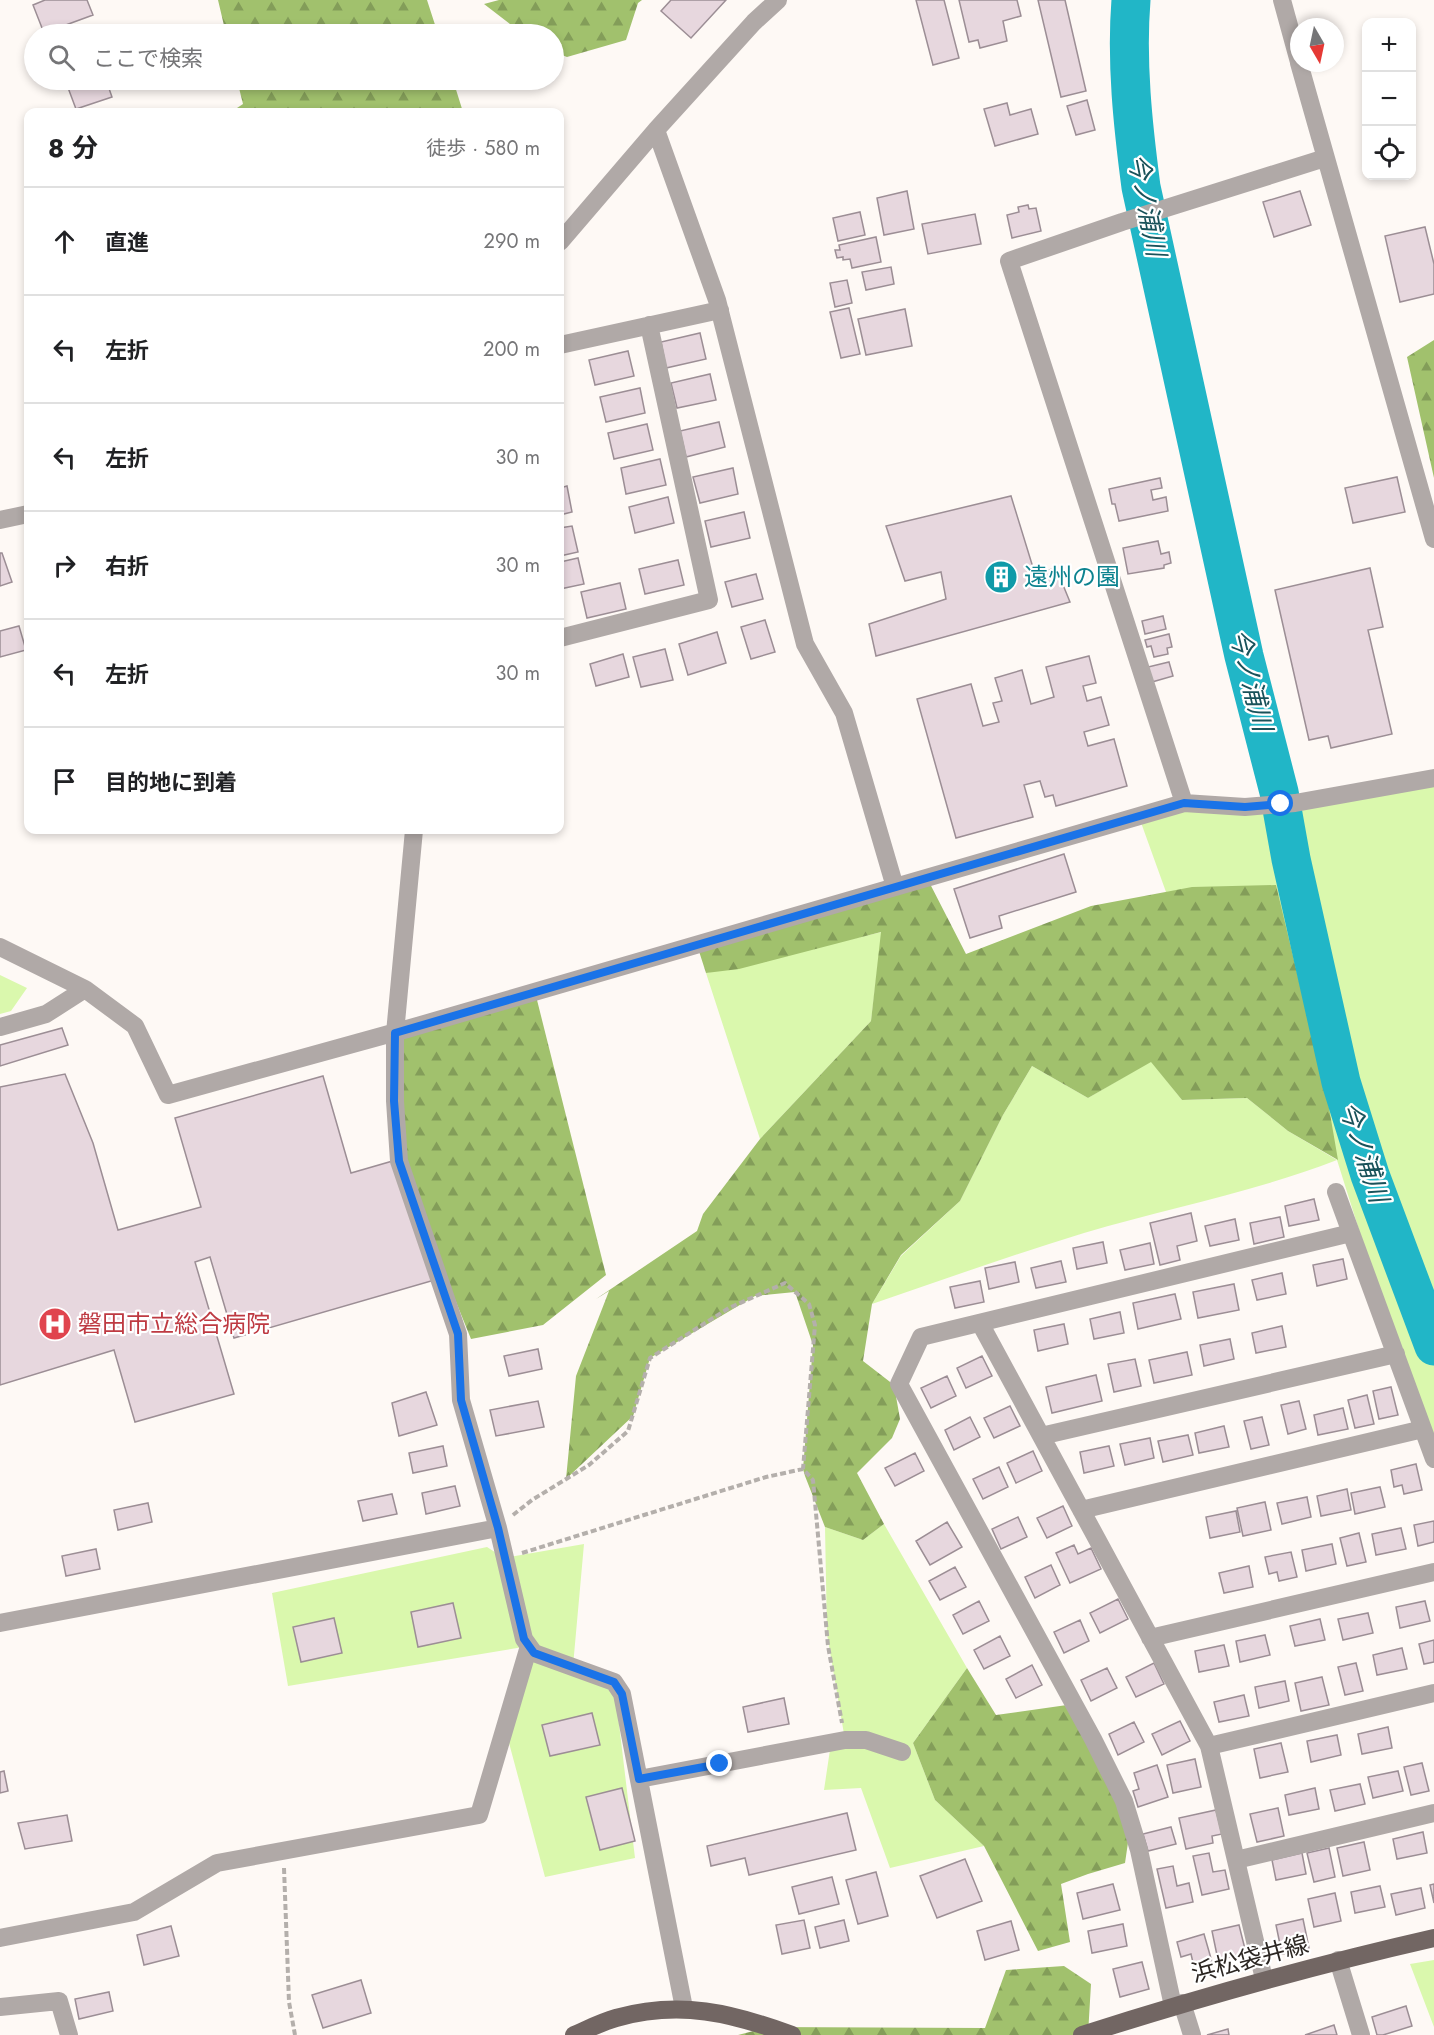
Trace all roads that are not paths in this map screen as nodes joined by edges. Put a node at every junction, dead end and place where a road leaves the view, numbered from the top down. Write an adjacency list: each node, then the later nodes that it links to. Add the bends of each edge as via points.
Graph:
1 (778, 0): 5 (street)
2 (1282, 0): 3 (street)
3 (1290, 30)
4 (1301, 72): 6 (street)
5 (656, 130): 7 (street); 8 (street)
6 (1325, 159): 13 (street); 16 (street, via 1009,261)
7 (564, 237)
8 (720, 310): 9 (street); 18 (street, via 805,644 844,713)
9 (649, 325): 10 (street); 14 (street, via 709,600)
10 (564, 344)
11 (24, 515): 12 (street)
12 (0, 520)
13 (1434, 536)
14 (564, 637)
15 (1434, 778): 16 (street, via 1295,803 1245,807)
16 (1184, 803): 18 (street)
17 (414, 834): 22 (street)
18 (895, 887): 22 (street)
19 (0, 947): 20 (street)
20 (85, 989): 21 (street, via 46,1014); 22 (street, via 135,1026 168,1095)
21 (0, 1027)
22 (395, 1033): 31 (street, via 394,1101 399,1161 458,1334 461,1400)
23 (1336, 1192): 24 (street)
24 (1351, 1233): 25 (street); 26 (street)
25 (980, 1323): 28 (street); 46 (street, via 921,1337 899,1384 1124,1801)
26 (1396, 1354): 27 (street); 28 (street)
27 (1423, 1429): 29 (street); 30 (street)
28 (1041, 1436): 30 (street)
29 (1434, 1459)
30 (1081, 1510): 34 (street)
31 (498, 1528): 33 (street); 35 (street, via 524,1639)
32 (1434, 1572): 34 (street)
33 (0, 1623)
34 (1150, 1638): 37 (street)
35 (529, 1646): 39 (street, via 534,1653 614,1682 622,1694); 42 (street, via 480,1815 217,1863 134,1912)
36 (1434, 1693): 37 (street)
37 (1209, 1746): 41 (street)
38 (902, 1752): 39 (street, via 866,1740 845,1740)
39 (639, 1779): 48 (street)
40 (1434, 1813): 41 (street)
41 (1236, 1860): 45 (street)
42 (0, 1938)
43 (1434, 1938): 44 (main road, 浜松袋井線)
44 (1338, 1960): 45 (main road, 浜松袋井線); 54 (street)
45 (1264, 1979): 46 (main road, 浜松袋井線)
46 (1177, 2005): 52 (main road, 浜松袋井線); 53 (street)
47 (0, 2007): 49 (street, via 60,2001)
48 (684, 2008): 50 (main road, via 615,2018); 51 (main road, via 723,2014)
49 (69, 2035)
50 (574, 2035)
51 (792, 2035)
52 (1082, 2035)
53 (1192, 2035)
54 (1361, 2035)

